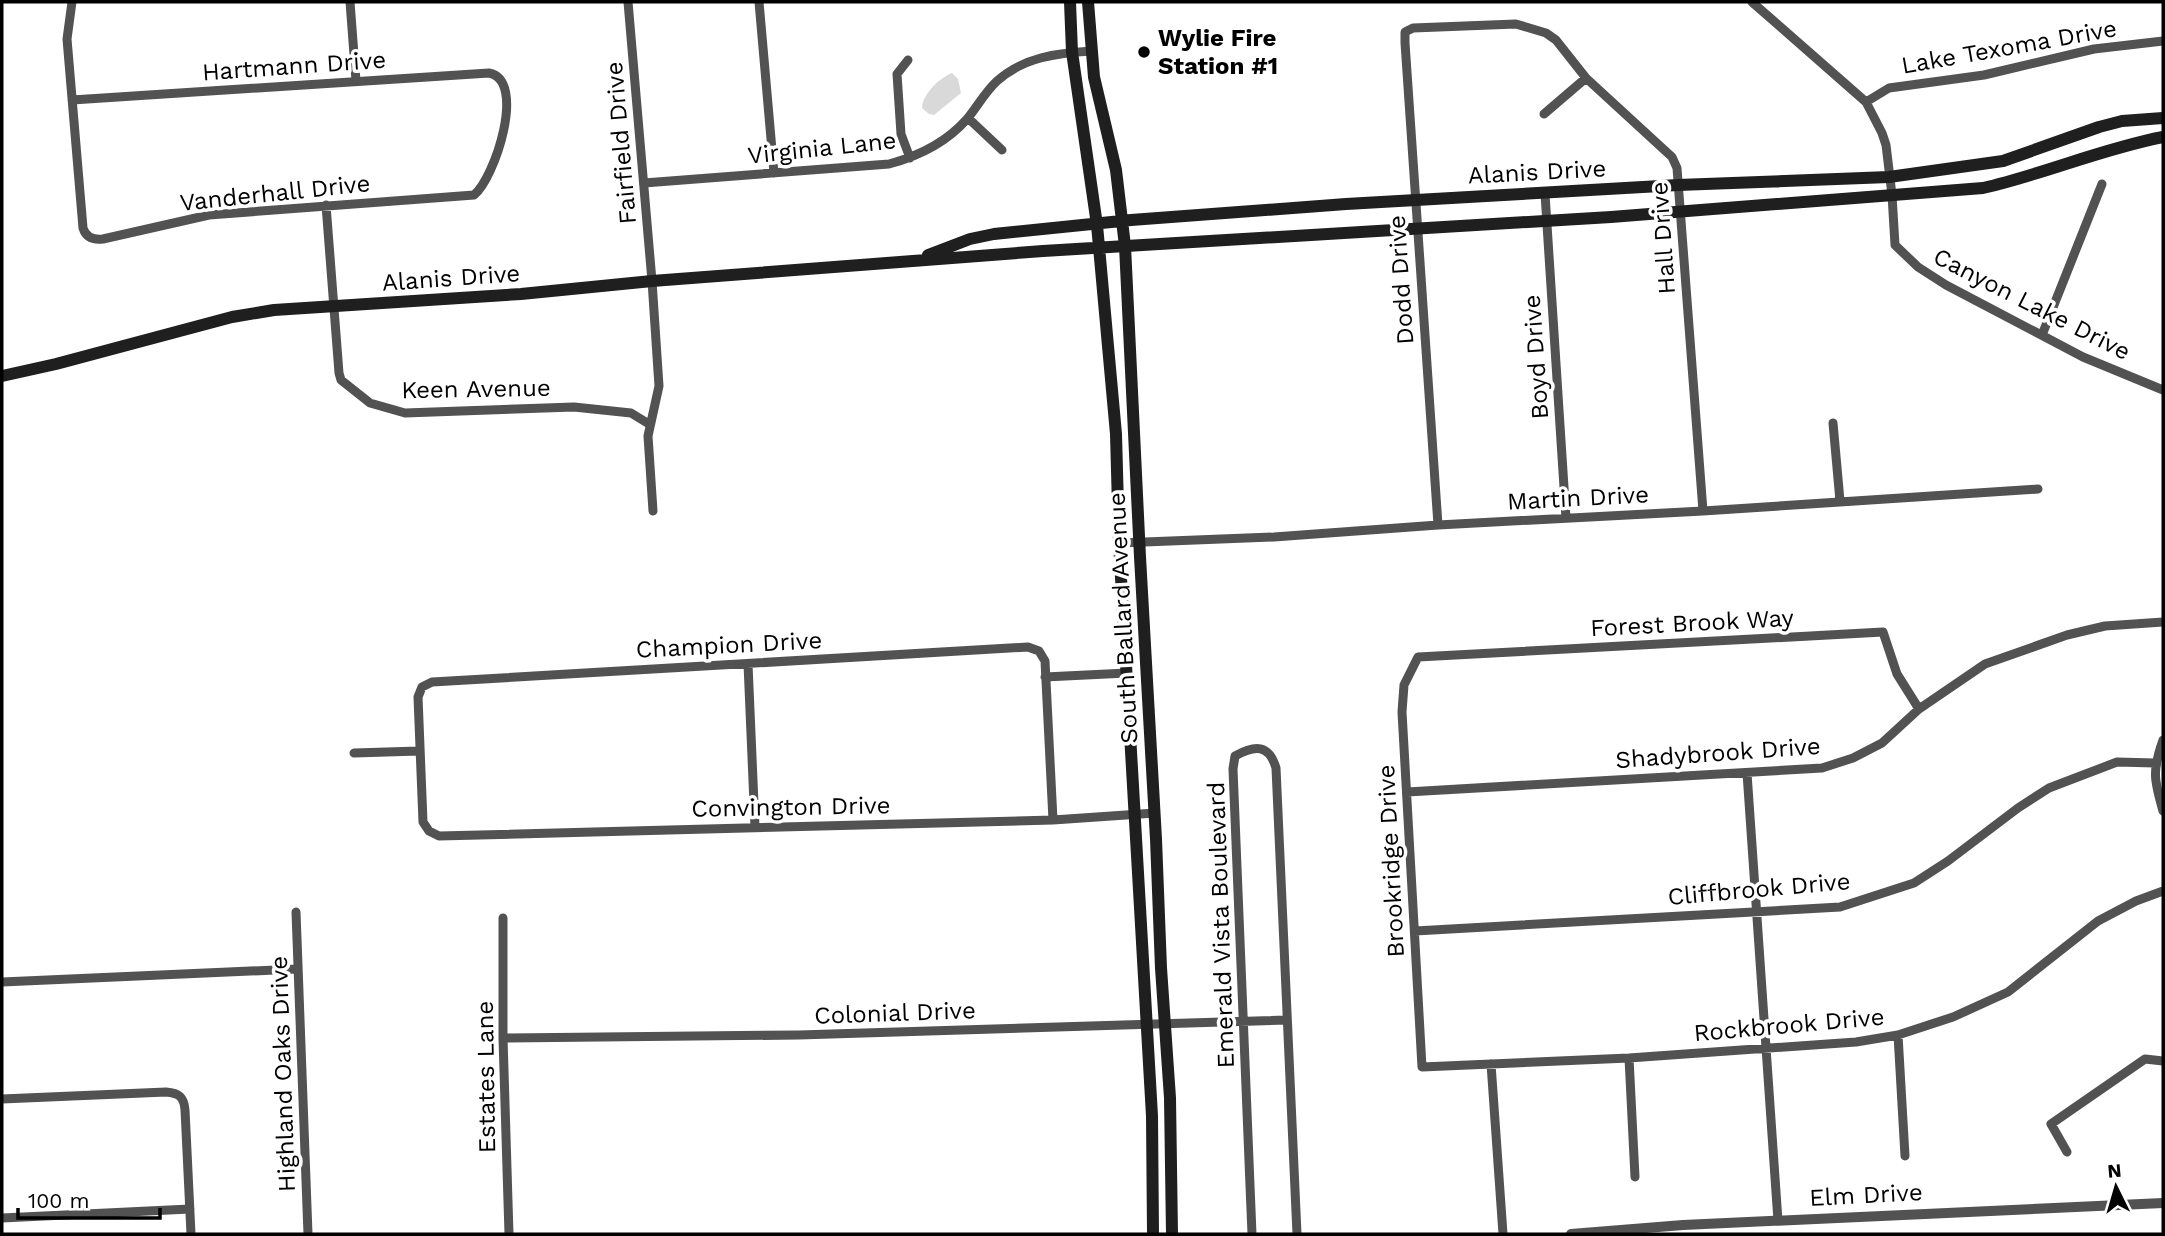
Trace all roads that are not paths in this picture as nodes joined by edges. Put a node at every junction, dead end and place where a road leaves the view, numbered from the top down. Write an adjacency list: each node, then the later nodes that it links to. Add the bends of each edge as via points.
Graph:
1 (72, 2): 15 (street, via 68,39)
2 (350, 2): 14 (street)
3 (628, 2): 25 (street, Fairfield Drive)
4 (760, 2): 23 (street)
5 (1070, 2): 11 (main road, South Ballard Avenue)
6 (1088, 2): 10 (main road, South Ballard Avenue)
7 (1752, 2): 16 (street, Canyon Lake Drive)
8 (1405, 33): 13 (street, Hall Drive, via 1516,24 1532,27 1556,40); 31 (street, Dodd Drive)
9 (2163, 41): 16 (street, Lake Texoma Drive, via 2094,49 1984,75 1889,88)
10 (1092, 51): 11 (street, Virginia Lane); 34 (main road, South Ballard Avenue)
11 (1072, 52): 18 (street, Virginia Lane, via 1038,58 1016,68 997,81); 36 (main road, South Ballard Avenue)
12 (908, 61): 22 (street, via 897,74 901,134)
13 (1586, 78): 17 (street); 27 (street, Hall Drive, via 1672,157)
14 (356, 81): 15 (street, Hartmann Drive); 30 (street, Hartmann Drive, via 489,72 502,80 505,118 499,149 478,192)
15 (72, 100): 32 (street, Vanderhall Drive, via 83,228 89,237 103,239 209,215)
16 (1866, 102): 24 (street, Canyon Lake Drive, via 1882,133)
17 (1544, 114)
18 (968, 118): 21 (street); 22 (street, Virginia Lane, via 953,134)
19 (2163, 118): 24 (main road, Alanis Drive, via 2099,127 2003,161)
20 (2163, 137): 29 (main road, Alanis Drive, via 2123,144 1983,188)
21 (1002, 150)
22 (910, 158): 23 (street, Virginia Lane, via 889,164)
23 (774, 173): 25 (street, Virginia Lane)
24 (1889, 177): 27 (main road, Alanis Drive); 29 (street, Canyon Lake Drive)
25 (644, 183): 41 (street, Fairfield Drive)
26 (2102, 184): 43 (street)
27 (1678, 185): 28 (main road, Alanis Drive); 33 (street, Hall Drive)
28 (1545, 194): 31 (main road, Alanis Drive); 35 (street, Boyd Drive)
29 (1892, 195): 33 (main road, Alanis Drive); 43 (street, Canyon Lake Drive, via 1895,245 1918,267)
30 (467, 196): 32 (street, Vanderhall Drive)
31 (1415, 201): 34 (main road, Alanis Drive); 37 (street, Dodd Drive)
32 (326, 205): 42 (street, Keen Avenue)
33 (1680, 211): 35 (main road, Alanis Drive); 51 (street, Hall Drive)
34 (1123, 220): 36 (main road, Alanis Drive); 38 (main road, South Ballard Avenue)
35 (1547, 220): 37 (main road, Alanis Drive); 52 (street, Boyd Drive)
36 (1097, 225): 39 (main road, South Ballard Avenue); 40 (main road, Alanis Drive, via 994,234)
37 (1417, 227): 38 (main road, Alanis Drive); 53 (street, Dodd Drive)
38 (1125, 246): 39 (main road, Alanis Drive); 54 (main road, South Ballard Avenue)
39 (1099, 248): 40 (main road, Alanis Drive); 55 (main road, South Ballard Avenue, via 1116,434)
40 (911, 261): 41 (main road, Alanis Drive)
41 (652, 281): 42 (main road, Alanis Drive); 47 (street, Fairfield Drive, via 659,386)
42 (335, 306): 44 (main road, Alanis Drive, via 232,317); 47 (street, Keen Avenue, via 341,380 370,403 405,413 574,407 631,413)
43 (2042, 335): 45 (street, Canyon Lake Drive)
44 (2, 376)
45 (2163, 390)
46 (1833, 423): 49 (street)
47 (649, 424): 50 (street, Fairfield Drive)
48 (2038, 489): 49 (street, Martin Drive)
49 (1840, 501): 51 (street, Martin Drive)
50 (653, 511)
51 (1703, 511): 52 (street, Martin Drive)
52 (1566, 518): 53 (street, Martin Drive)
53 (1438, 525): 54 (street, Martin Drive)
54 (1139, 542): 55 (street, Martin Drive); 69 (main road, South Ballard Avenue)
55 (1119, 543): 59 (main road, South Ballard Avenue)
56 (2163, 622): 61 (street, Shadybrook Drive, via 2105,626 1985,664)
57 (1418, 657): 61 (street, Forest Brook Way, via 1883,632 1897,674); 67 (street, Brookridge Drive, via 1404,685)
58 (748, 664): 60 (street, Champion Drive, via 1028,647 1039,651 1045,661); 63 (street, Champion Drive, via 432,682 422,687 418,697); 72 (street)
59 (1127, 673): 60 (street); 70 (main road, South Ballard Avenue)
60 (1045, 677): 71 (street)
61 (1919, 709): 66 (street, Shadybrook Drive, via 1882,743 1853,758 1822,768)
62 (2163, 740): 65 (street)
63 (419, 751): 64 (street); 72 (street, Convington Drive, via 423,822 439,836)
64 (354, 753)
65 (2155, 763): 68 (street); 74 (street, Cliffbrook Drive, via 2117,762 2049,788 1914,883 1840,906)
66 (1747, 774): 67 (street, Shadybrook Drive); 74 (street)
67 (1407, 792): 77 (street, Brookridge Drive)
68 (2163, 811)
69 (1155, 813): 70 (street, Convington Drive); 83 (main road, South Ballard Avenue)
70 (1136, 814): 71 (street, Convington Drive); 82 (main road, South Ballard Avenue)
71 (1053, 820): 72 (street, Convington Drive)
72 (755, 828)
73 (2163, 891): 84 (street, Rockbrook Drive, via 2098,921 2008,992)
74 (1755, 911): 77 (street, Cliffbrook Drive); 86 (street)
75 (296, 912): 78 (street, Highland Oaks Drive)
76 (503, 918): 85 (street, Estates Lane)
77 (1415, 931): 90 (street, Brookridge Drive)
78 (297, 969): 79 (street); 100 (street, Highland Oaks Drive)
79 (2, 982)
80 (1244, 1020): 81 (street, Colonial Drive); 81 (street, Emerald Vista Boulevard, via 1233,769 1236,756 1261,748 1272,756 1276,768); 83 (street, Colonial Drive); 104 (street, Emerald Vista Boulevard)
81 (1287, 1020): 105 (street, Emerald Vista Boulevard)
82 (1146, 1025): 83 (street, Colonial Drive); 85 (street, Colonial Drive); 102 (main road, South Ballard Avenue)
83 (1165, 1026): 103 (main road, South Ballard Avenue)
84 (1898, 1035): 86 (street, Rockbrook Drive); 93 (street)
85 (503, 1038): 101 (street, Estates Lane)
86 (1766, 1049): 87 (street, Rockbrook Drive); 98 (street)
87 (1629, 1058): 89 (street, Rockbrook Drive); 94 (street)
88 (2163, 1061): 92 (street, via 2145,1059 2051,1124)
89 (1491, 1064): 90 (street, Rockbrook Drive); 106 (street)
90 (1422, 1067)
91 (2, 1099): 96 (street, via 179,1095 185,1110)
92 (2067, 1152)
93 (1905, 1156)
94 (1635, 1177)
95 (2163, 1203): 98 (street, Elm Drive)
96 (190, 1209): 97 (street); 99 (street)
97 (2, 1218)
98 (1778, 1221): 107 (street, Elm Drive)
99 (191, 1234)
100 (309, 1234)
101 (509, 1234)
102 (1153, 1234)
103 (1172, 1234)
104 (1252, 1234)
105 (1297, 1234)
106 (1503, 1234)
107 (1571, 1234)

